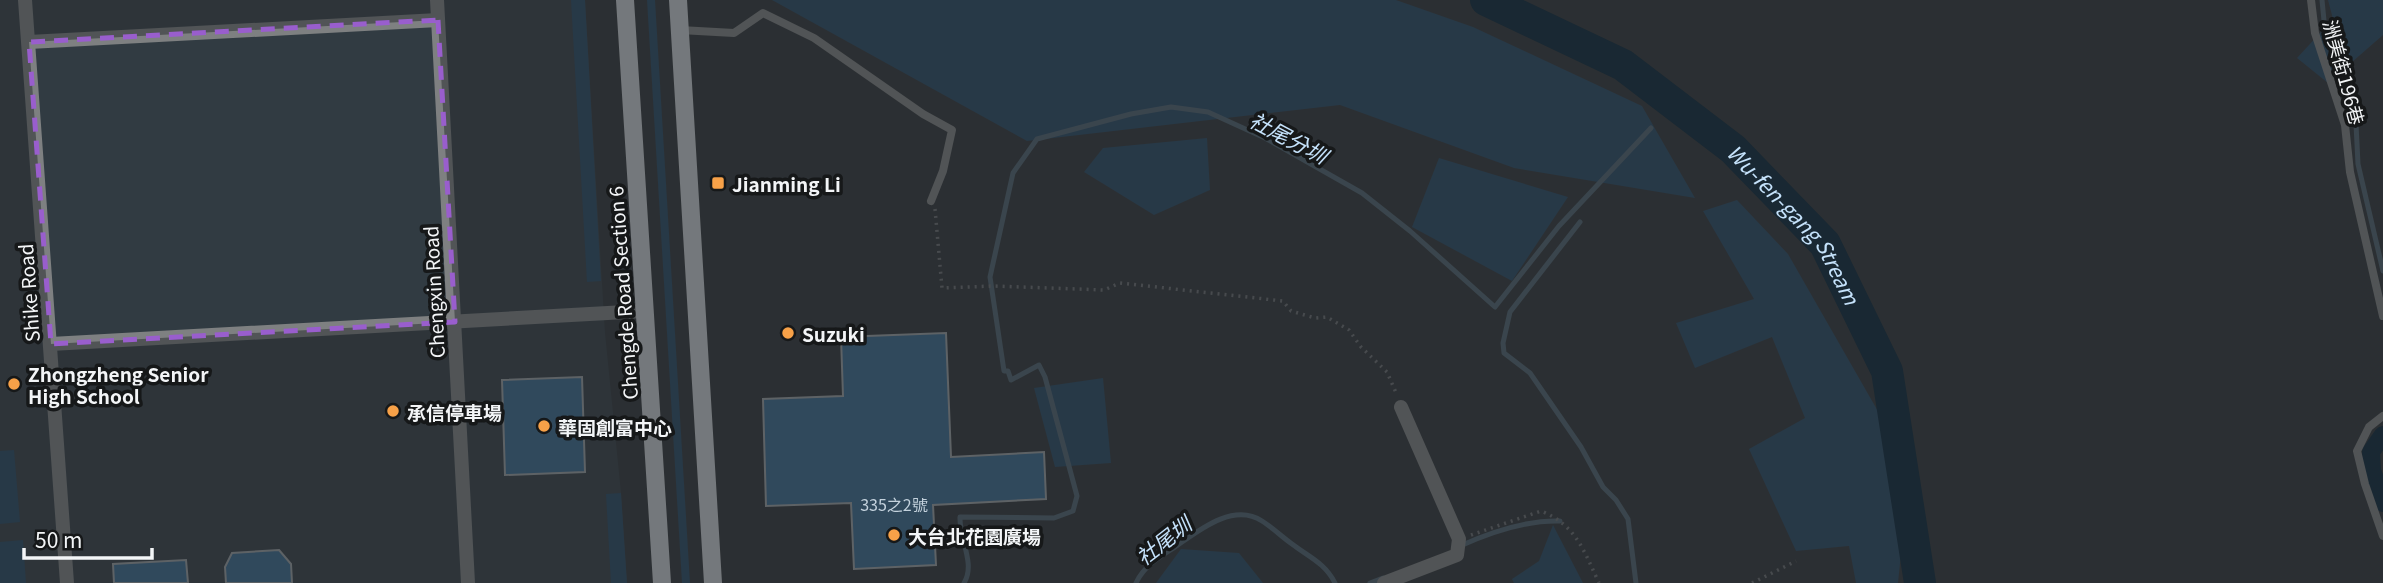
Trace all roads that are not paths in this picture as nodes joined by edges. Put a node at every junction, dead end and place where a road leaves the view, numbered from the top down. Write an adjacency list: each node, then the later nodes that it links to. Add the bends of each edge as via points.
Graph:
1 (25, 0): 8 (street, Shike Road)
2 (437, 0): 6 (street, Chengxin Road)
3 (625, 0): 10 (main road, Chengde Road Section 6)
4 (678, 0): 7 (main road)
5 (2311, 0): 11 (lane, 洲美街196巷, via 2315,33 2345,125 2350,172)
6 (438, 20): 8 (street); 12 (street, Chengxin Road)
7 (680, 30): 9 (lane, via 734,33 763,13 814,38 951,130); 20 (main road)
8 (29, 42): 13 (street, Shike Road)
9 (931, 201)
10 (644, 311): 12 (street); 19 (main road, Chengde Road Section 6)
11 (2383, 316)
12 (455, 322): 13 (street); 18 (street, Chengxin Road)
13 (51, 344): 17 (street, Shike Road)
14 (1401, 407): 21 (street, via 1459,539 1457,555)
15 (2383, 416): 16 (lane, via 2369,427 2357,451)
16 (2383, 536)
17 (67, 583)
18 (468, 583)
19 (662, 583)
20 (713, 583)
21 (1384, 583)

